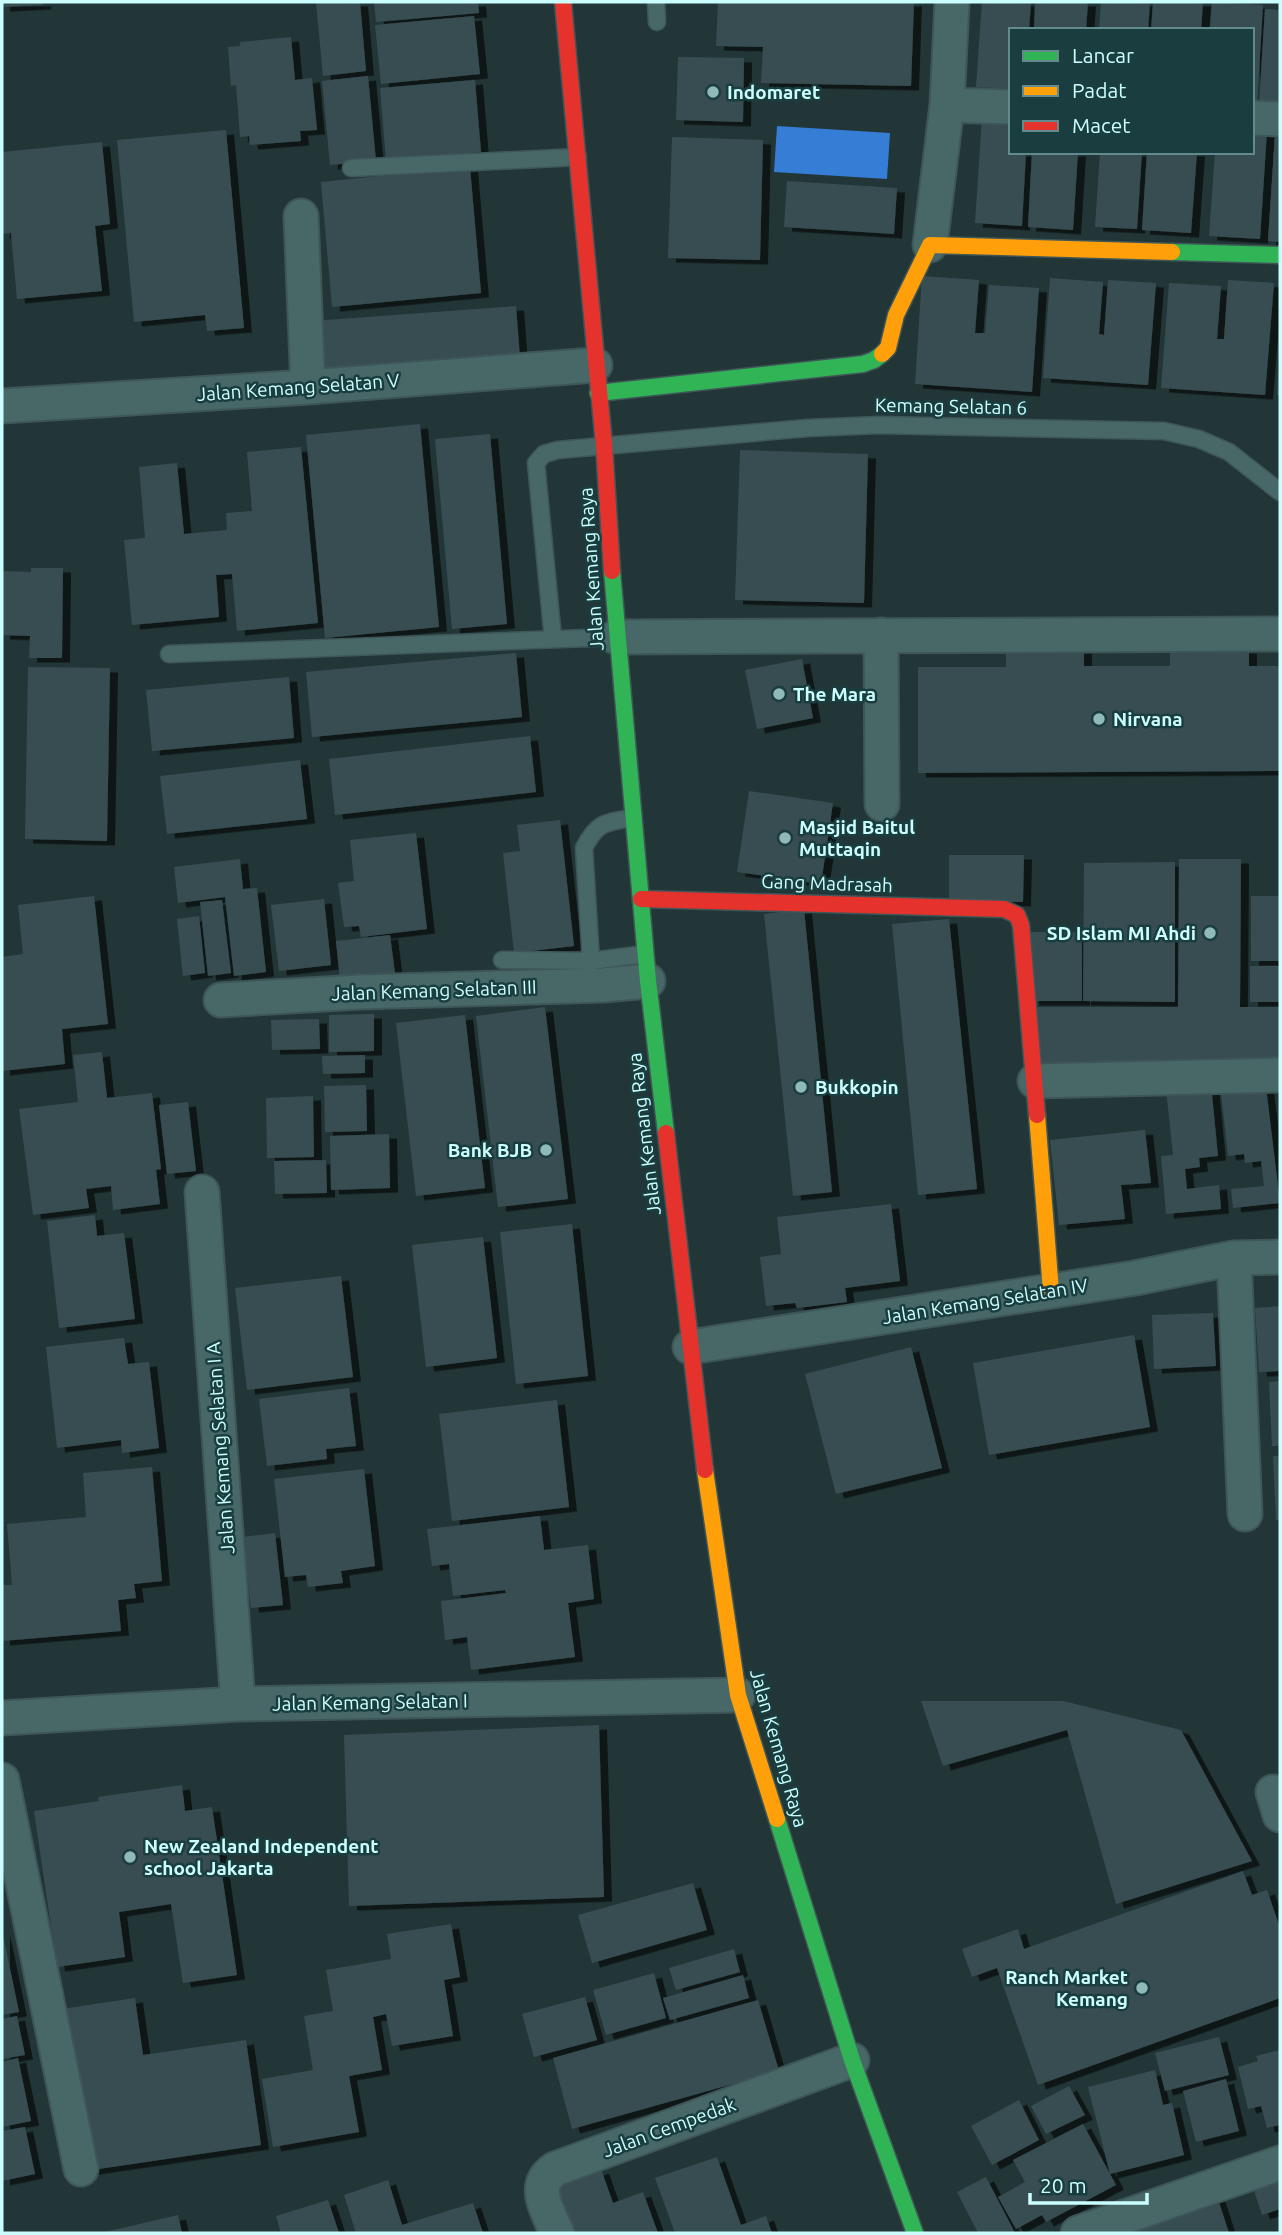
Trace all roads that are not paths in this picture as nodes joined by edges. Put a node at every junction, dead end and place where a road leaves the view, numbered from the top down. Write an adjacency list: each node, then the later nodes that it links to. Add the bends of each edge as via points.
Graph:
1 (563, 2): 9 (street, Jalan Kemang Raya)
2 (656, 2): 4 (lane)
3 (952, 2): 5 (street)
4 (657, 22)
5 (947, 105): 6 (street); 12 (street)
6 (1009, 107)
7 (1254, 118): 8 (street)
8 (1280, 119)
9 (578, 157): 10 (lane); 14 (street, Jalan Kemang Raya)
10 (351, 168)
11 (301, 216): 15 (street)
12 (930, 245): 13 (street); 14 (street, via 896,314 888,348 874,360)
13 (1280, 255)
14 (596, 379): 15 (street, Jalan Kemang Selatan V); 17 (street, Jalan Kemang Raya)
15 (307, 387): 16 (street, Jalan Kemang Selatan V)
16 (2, 406)
17 (604, 445): 18 (lane, Kemang Selatan 6, via 879,425 1164,431 1229,452); 21 (street, Jalan Kemang Raya); 22 (lane, Kemang Selatan 6, via 558,450 544,454 536,463)
18 (1280, 492)
19 (1280, 634): 20 (street)
20 (881, 635): 21 (street); 24 (street)
21 (616, 637): 22 (lane); 25 (street, Jalan Kemang Raya)
22 (552, 639): 23 (lane)
23 (169, 654)
24 (882, 804)
25 (633, 818): 26 (street, Jalan Kemang Raya); 28 (lane, via 608,822 592,832 584,848)
26 (641, 900): 29 (street, Jalan Kemang Raya); 32 (street, Gang Madrasah, via 1011,912 1021,925)
27 (502, 960): 28 (lane)
28 (591, 961): 29 (lane)
29 (646, 968): 30 (street, Jalan Kemang Selatan III, via 603,985); 37 (street, Jalan Kemang Raya)
30 (221, 1000)
31 (1280, 1075): 32 (street)
32 (1035, 1081): 36 (street)
33 (202, 1192): 40 (street, Jalan Kemang Selatan I A)
34 (1280, 1257): 35 (street, Jalan Kemang Selatan IV)
35 (1234, 1258): 36 (street, Jalan Kemang Selatan IV); 38 (street)
36 (1051, 1290): 37 (street, Jalan Kemang Selatan IV)
37 (690, 1346): 39 (street, Jalan Kemang Raya)
38 (1245, 1514)
39 (738, 1695): 40 (street, Jalan Kemang Selatan I); 43 (street, Jalan Kemang Raya)
40 (238, 1704): 41 (street, Jalan Kemang Selatan I)
41 (2, 1718)
42 (2, 1780): 45 (street)
43 (852, 2060): 46 (street, Jalan Cempedak, via 555,2169 544,2178 541,2189); 47 (street, Jalan Kemang Raya)
44 (1280, 2163): 48 (street)
45 (81, 2169)
46 (557, 2233)
47 (915, 2233)
48 (1078, 2233)

